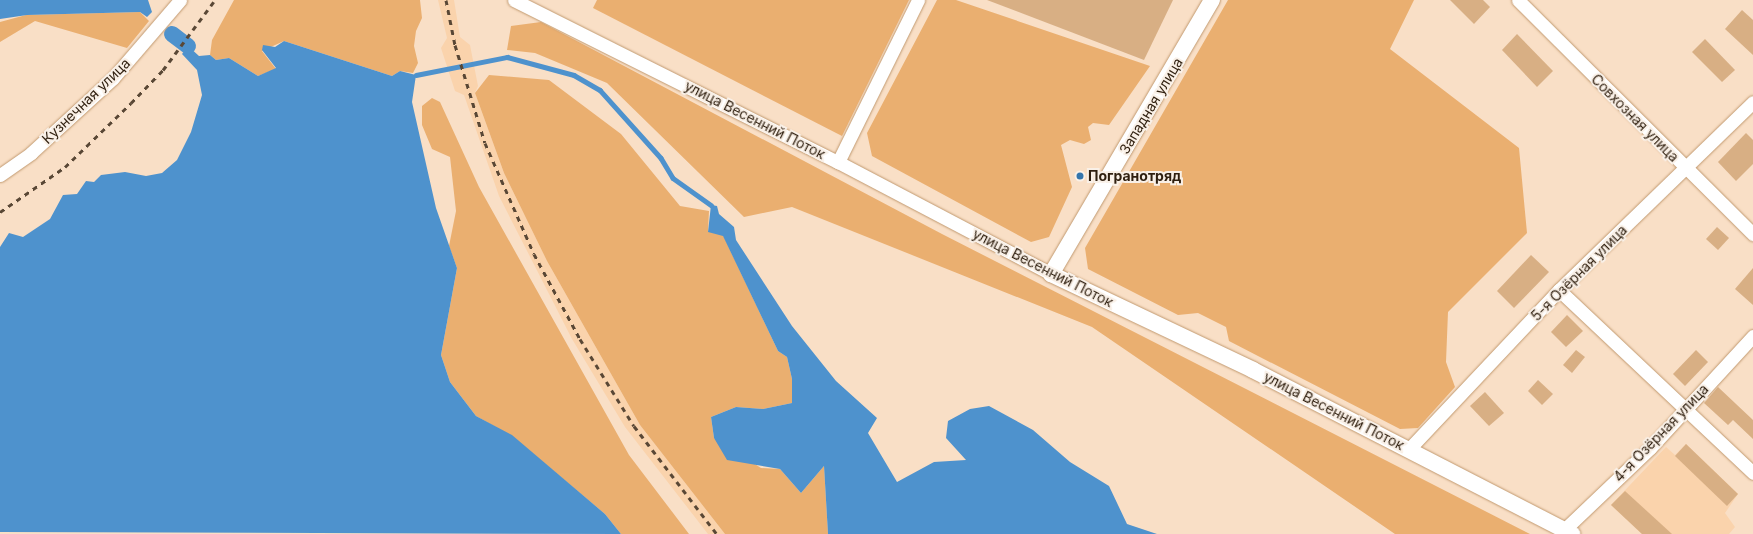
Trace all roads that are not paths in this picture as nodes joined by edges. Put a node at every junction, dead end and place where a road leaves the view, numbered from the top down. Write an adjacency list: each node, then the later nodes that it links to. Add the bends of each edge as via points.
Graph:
1 (180, 0): 9 (street, Кузнечная улица, via 113,78 73,117)
2 (514, 0): 7 (street, улица Весенний Поток)
3 (918, 0): 7 (street)
4 (1212, 0): 11 (street, Западная улица)
5 (1518, 0): 8 (street, Совхозная улица)
6 (1753, 102): 8 (street, 5-я Озёрная улица)
7 (838, 162): 11 (street, улица Весенний Поток)
8 (1685, 168): 10 (street, Совхозная улица); 12 (street, 5-я Озёрная улица)
9 (0, 175)
10 (1753, 234)
11 (1051, 274): 15 (street, улица Весенний Поток)
12 (1559, 290): 14 (street); 15 (street, 5-я Озёрная улица)
13 (1753, 336): 14 (street, 4-я Озёрная улица)
14 (1685, 409): 16 (street); 17 (street, 4-я Озёрная улица)
15 (1409, 449): 17 (street, улица Весенний Поток)
16 (1753, 473)
17 (1569, 531)

